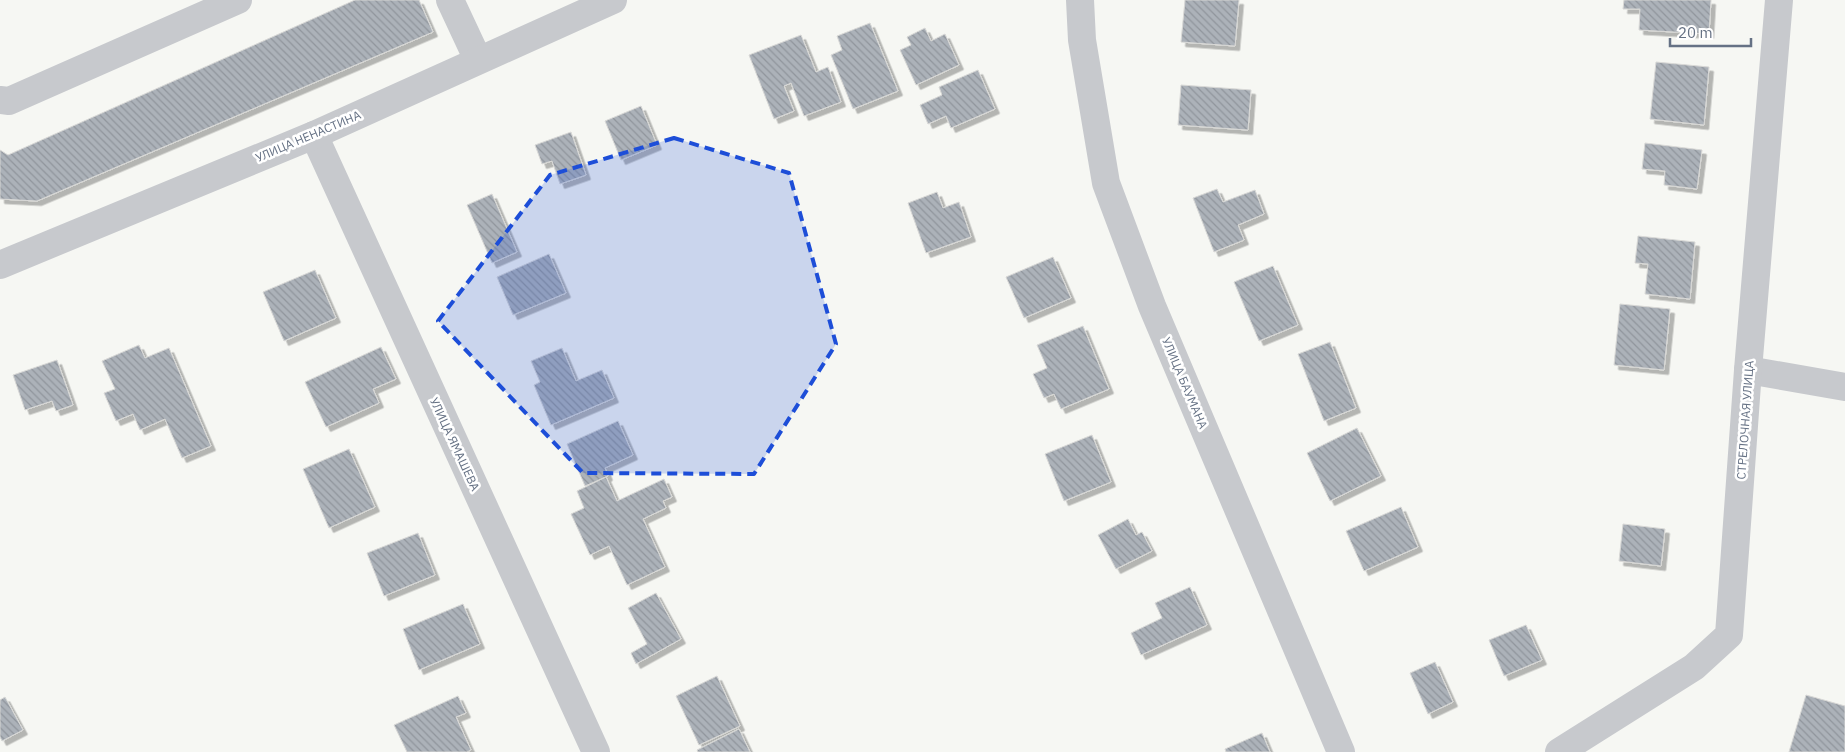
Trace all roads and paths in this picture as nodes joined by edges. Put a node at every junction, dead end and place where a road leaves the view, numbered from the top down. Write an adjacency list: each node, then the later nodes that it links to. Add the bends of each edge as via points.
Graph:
1 (238, 0): 7 (street, via 9,101)
2 (450, 0): 6 (street)
3 (613, 0): 6 (street, УЛИЦА НЕНАСТИНА)
4 (1080, 0): 13 (street, УЛИЦА БАУМАНА, via 1082,40 1106,183 1152,306)
5 (1779, 0): 10 (street, СТРЕЛОЧНАЯ УЛИЦА)
6 (478, 60): 8 (street, УЛИЦА НЕНАСТИНА)
7 (0, 100)
8 (314, 135): 9 (street, УЛИЦА НЕНАСТИНА); 12 (street, УЛИЦА ЯМАШЕВА)
9 (0, 265)
10 (1748, 370): 11 (street); 14 (street, СТРЕЛОЧНАЯ УЛИЦА, via 1729,635 1694,667)
11 (1845, 387)
12 (596, 752)
13 (1341, 752)
14 (1559, 752)

